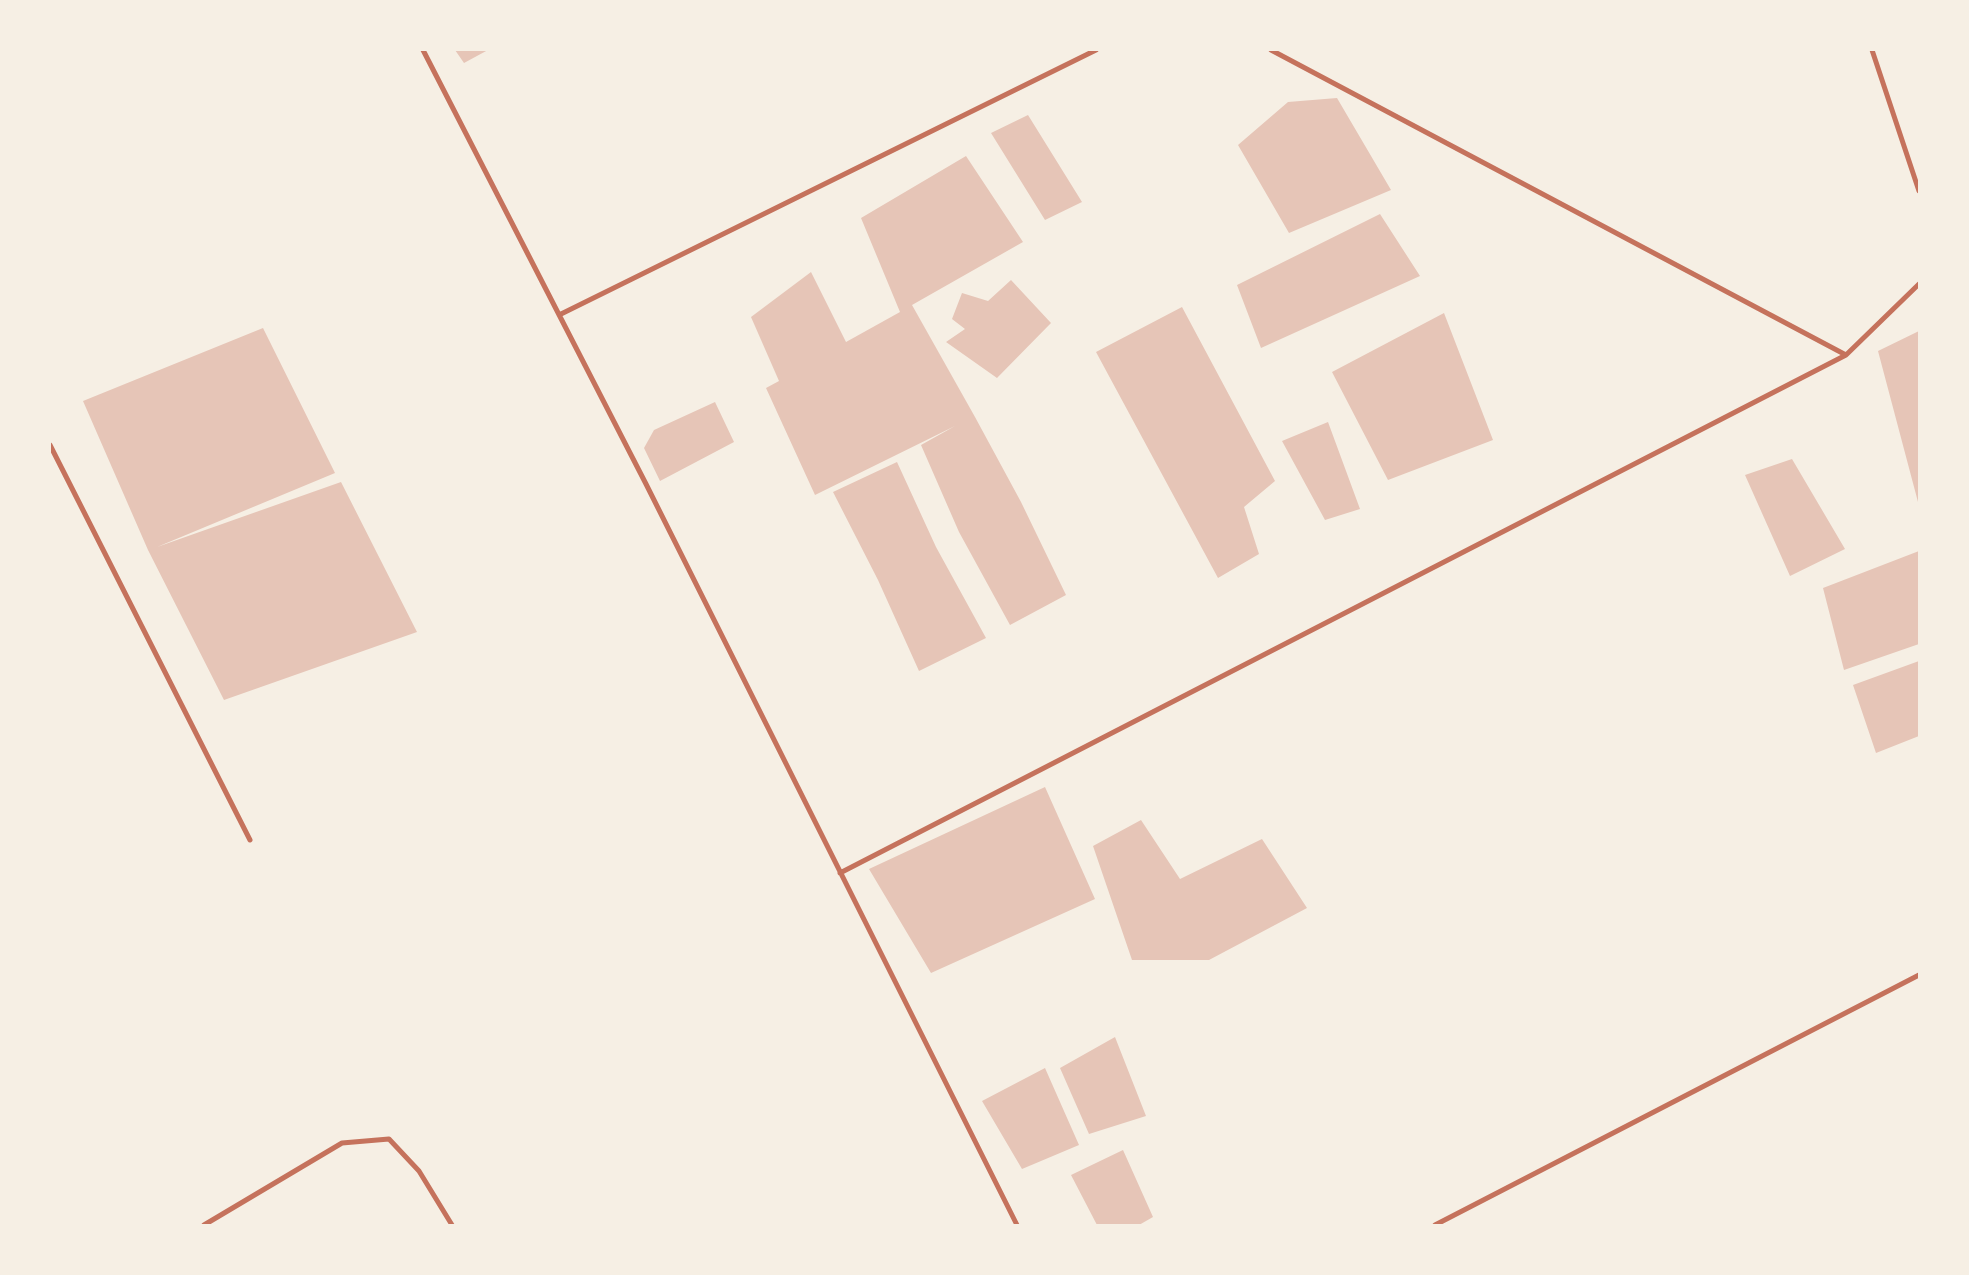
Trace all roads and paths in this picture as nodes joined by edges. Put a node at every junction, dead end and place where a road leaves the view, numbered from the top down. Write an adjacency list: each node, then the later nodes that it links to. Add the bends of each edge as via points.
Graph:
1 (423, 50): 7 (street)
2 (1096, 50): 7 (street)
3 (1271, 50): 8 (street)
4 (1872, 50): 5 (street)
5 (1919, 191)
6 (1919, 284): 8 (street)
7 (559, 315): 11 (street)
8 (1846, 356): 11 (street)
9 (50, 445): 10 (street)
10 (250, 840)
11 (840, 873): 15 (street)
12 (1919, 975): 16 (street)
13 (204, 1225): 14 (street, via 342,1143 388,1139 419,1171)
14 (452, 1225)
15 (1017, 1225)
16 (1435, 1225)

